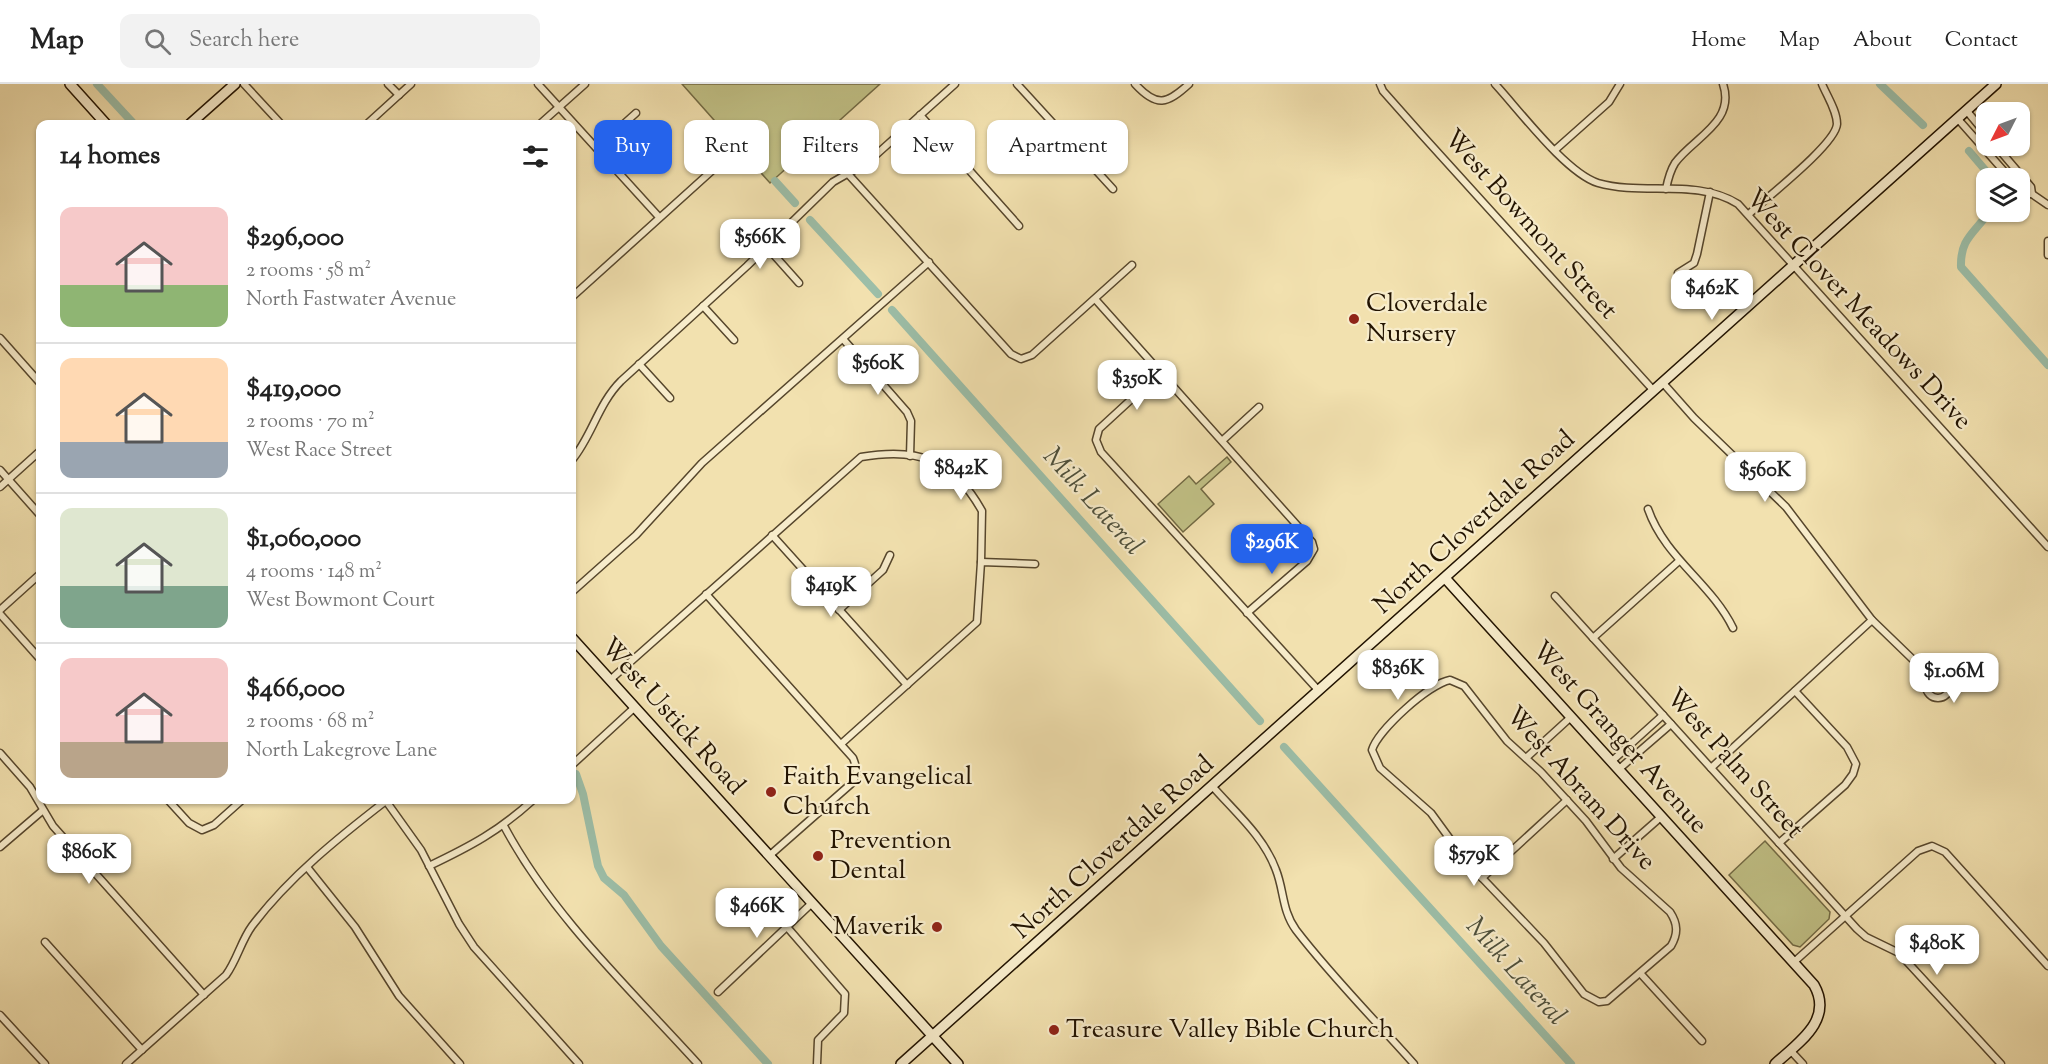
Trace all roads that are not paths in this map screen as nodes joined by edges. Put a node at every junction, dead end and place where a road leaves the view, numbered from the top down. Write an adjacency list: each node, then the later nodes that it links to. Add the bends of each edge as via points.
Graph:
1 (70, 84): 24 (main road)
2 (235, 84): 25 (main road)
3 (244, 84): 26 (street)
4 (388, 84): 18 (street)
5 (411, 84): 18 (street)
6 (538, 84): 19 (street)
7 (585, 84): 19 (street)
8 (955, 84): 22 (street)
9 (1017, 84): 40 (street)
10 (1135, 84): 11 (street, via 1146,96 1162,101)
11 (1189, 84)
12 (1380, 84): 66 (street, West Bowmont Street)
13 (1495, 84): 34 (street, West Clover Meadows Drive)
14 (1620, 84): 34 (street, via 1609,102)
15 (1723, 84): 41 (street, via 1725,100 1720,116 1674,165)
16 (1822, 84): 45 (street, via 1836,116 1837,127 1831,139)
17 (1996, 84): 20 (main road, North Cloverdale Road)
18 (399, 95): 27 (street)
19 (559, 108): 28 (street); 29 (street)
20 (1966, 110): 23 (main road, North Cloverdale Road); 31 (street)
21 (636, 113): 30 (street)
22 (920, 115): 39 (street); 47 (street)
23 (1957, 118): 36 (street); 53 (main road, North Cloverdale Road)
24 (102, 120)
25 (194, 120)
26 (277, 120)
27 (371, 120)
28 (545, 120)
29 (570, 120)
30 (628, 120)
31 (1976, 122)
32 (576, 126): 33 (street)
33 (594, 145)
34 (1555, 150): 41 (street, West Clover Meadows Drive, via 1576,171 1597,183)
35 (2005, 156): 43 (street, via 2031,187)
36 (2001, 168)
37 (621, 174): 46 (street)
38 (708, 174): 46 (street)
39 (849, 175): 49 (street, via 834,182); 51 (street)
40 (1113, 189)
41 (1666, 189): 42 (street, West Clover Meadows Drive)
42 (1710, 192): 45 (street, West Clover Meadows Drive, via 1731,200); 54 (street, via 1694,262)
43 (2032, 194): 44 (street)
44 (2048, 205)
45 (1749, 214): 53 (street, West Clover Meadows Drive)
46 (659, 216): 56 (street)
47 (1020, 226)
48 (2048, 241): 50 (street)
49 (766, 246): 55 (street); 58 (street)
50 (2048, 255)
51 (928, 262): 57 (street, via 1011,354 1021,359 1032,355); 60 (street)
52 (1132, 265): 57 (street)
53 (1795, 265): 65 (main road, North Cloverdale Road); 79 (street, West Clover Meadows Drive)
54 (1678, 273)
55 (799, 283)
56 (576, 293)
57 (1095, 299): 63 (street)
58 (703, 306): 61 (street); 62 (street)
59 (0, 338): 64 (street)
60 (843, 339): 72 (street, via 907,411 911,421); 86 (street, via 702,463 636,535)
61 (734, 340)
62 (639, 364): 67 (street); 70 (street, via 606,397)
63 (1161, 372): 69 (street); 91 (street, via 1099,429 1096,440 1101,452)
64 (36, 378)
65 (1663, 383): 66 (main road, North Cloverdale Road); 92 (street, via 1786,507)
66 (1654, 391): 85 (main road, North Cloverdale Road)
67 (670, 398)
68 (1259, 407): 69 (street)
69 (1222, 440): 91 (street, via 1309,536 1314,549 1307,561)
70 (576, 454)
71 (36, 456): 74 (street)
72 (910, 456): 78 (street, via 861,457); 82 (street, via 926,457 944,465 977,501 983,520)
73 (0, 470): 74 (street)
74 (9, 480): 75 (street); 77 (street)
75 (0, 488)
76 (1648, 509): 81 (street, via 1655,529)
77 (36, 510)
78 (772, 535): 87 (street); 89 (street)
79 (2048, 547)
80 (891, 555): 89 (street, via 883,570)
81 (1679, 561): 93 (street, via 1723,609); 94 (street)
82 (981, 562): 83 (street); 99 (street, via 977,622)
83 (1035, 564)
84 (36, 578): 90 (street)
85 (1445, 578): 101 (main road, North Cloverdale Road); 104 (main road, West Granger Avenue)
86 (576, 588)
87 (706, 594): 98 (street); 106 (street)
88 (1555, 596): 94 (street, West Palm Street)
89 (839, 609): 99 (street)
90 (0, 612): 96 (street)
91 (1247, 614): 101 (street)
92 (1872, 620): 97 (street); 100 (street)
93 (1733, 628)
94 (1593, 638): 103 (street, West Palm Street)
95 (576, 643): 98 (main road, West Ustick Road)
96 (36, 654)
97 (1931, 676)
98 (609, 680): 102 (main road, West Ustick Road)
99 (907, 685): 106 (street)
100 (1796, 691): 111 (street); 125 (street, via 1847,747 1856,764 1845,785)
101 (1320, 692): 113 (main road, North Cloverdale Road)
102 (634, 708): 109 (street); 127 (main road, West Ustick Road)
103 (1663, 715): 105 (street, West Palm Street); 110 (street)
104 (1572, 717): 108 (street); 110 (main road, West Granger Avenue)
105 (1671, 724): 111 (street, West Palm Street); 112 (street)
106 (841, 744): 127 (street, via 856,767 852,783)
107 (0, 753): 114 (street, via 30,786)
108 (1526, 758): 115 (street, West Abram Drive); 131 (street, West Abram Drive, via 1507,741 1464,686 1450,680 1435,685 1379,735 1372,750 1380,768 1422,803)
109 (576, 761)
110 (1611, 761): 112 (main road, West Granger Avenue)
111 (1711, 768): 125 (street, West Palm Street)
112 (1619, 770): 123 (main road, West Granger Avenue)
113 (1213, 787): 142 (main road, North Cloverdale Road); 154 (street, via 1269,853 1277,872 1281,900 1294,928)
114 (36, 798)
115 (1567, 800): 128 (street, West Abram Drive); 131 (street)
116 (39, 804): 122 (street)
117 (172, 804): 118 (street, via 189,823 202,830 214,825)
118 (238, 804)
119 (381, 804): 130 (street)
120 (389, 804): 129 (street)
121 (529, 804): 124 (street)
122 (42, 811): 126 (street); 140 (street)
123 (1662, 816): 128 (street); 136 (main road, West Granger Avenue)
124 (504, 826): 129 (street); 150 (street, via 543,890)
125 (1779, 843): 133 (street, West Palm Street)
126 (0, 847)
127 (769, 856): 132 (main road, West Ustick Road)
128 (1613, 858): 138 (street, West Abram Drive, via 1670,912 1677,929 1671,946)
129 (429, 866): 149 (street, via 474,947)
130 (307, 867): 140 (street, via 249,929 231,968); 148 (street, via 355,927 399,996)
131 (1482, 878): 138 (street, via 1544,942 1584,994 1599,1002 1614,998)
132 (812, 903): 134 (street); 142 (main road, West Ustick Road)
133 (1845, 916): 136 (street); 137 (street, via 1918,851 1932,846 1951,858); 157 (street, West Palm Street, via 1866,937 1899,953)
134 (787, 927): 139 (street); 151 (street, via 845,994 844,1013 818,1040)
135 (45, 942): 144 (street)
136 (1794, 962): 145 (main road, West Granger Avenue, via 1814,985 1821,1003 1815,1026)
137 (2048, 966)
138 (1640, 974): 143 (street)
139 (718, 992)
140 (204, 994): 144 (street)
141 (0, 1014): 146 (street)
142 (933, 1037): 152 (main road, North Cloverdale Road); 153 (main road, West Ustick Road)
143 (1702, 1041)
144 (142, 1050): 147 (street)
145 (1790, 1050): 155 (main road); 156 (street)
146 (45, 1064)
147 (126, 1064)
148 (460, 1064)
149 (579, 1064)
150 (698, 1064)
151 (817, 1064)
152 (901, 1064)
153 (958, 1064)
154 (1414, 1064)
155 (1775, 1064)
156 (1803, 1064)
157 (2001, 1064)

